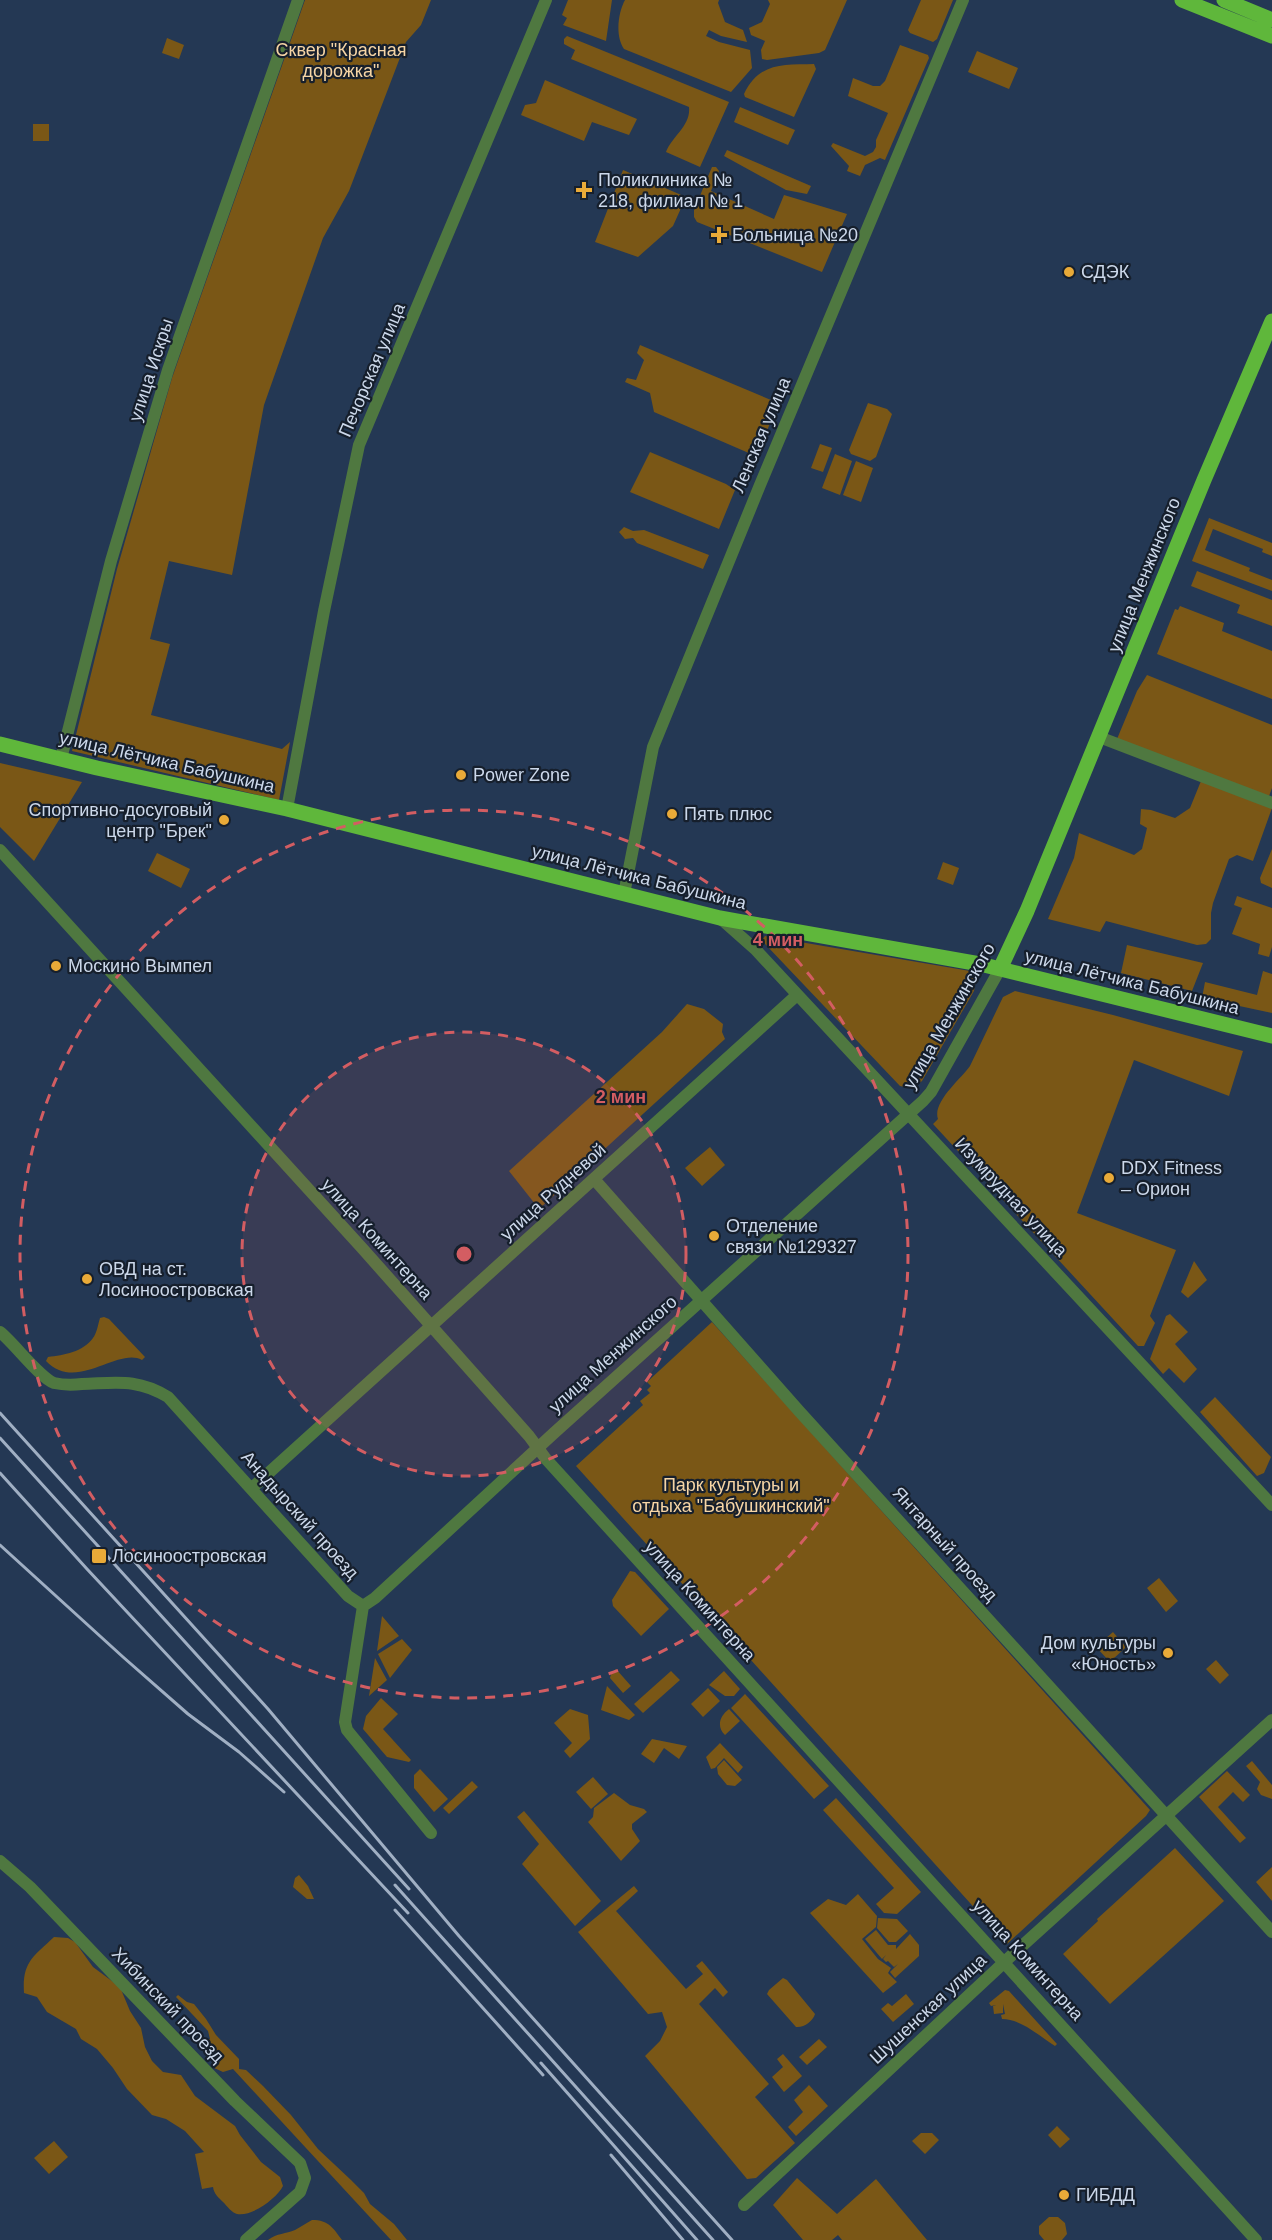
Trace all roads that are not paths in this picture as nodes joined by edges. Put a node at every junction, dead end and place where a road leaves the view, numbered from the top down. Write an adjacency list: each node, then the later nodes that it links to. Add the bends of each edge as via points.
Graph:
1 (298, 0): 11 (street, улица Искры, via 168,370 111,561)
2 (546, 0): 13 (street, Печорская улица, via 359,445)
3 (963, 0): 15 (street, Ленская улица, via 653,747)
4 (1182, 0): 7 (main road)
5 (1224, 0): 6 (main road)
6 (1272, 20)
7 (1272, 36)
8 (1272, 321): 9 (main road, улица Менжинского)
9 (1099, 737): 12 (street); 17 (main road, улица Менжинского)
10 (0, 744): 11 (main road, улица Лётчика Бабушкина)
11 (61, 759): 13 (main road, улица Лётчика Бабушкина)
12 (1272, 803)
13 (287, 809): 15 (main road, улица Лётчика Бабушкина)
14 (0, 850): 23 (street, улица Коминтерна)
15 (624, 894): 16 (main road, улица Лётчика Бабушкина)
16 (720, 918): 17 (main road, улица Лётчика Бабушкина); 18 (street, Изумрудная улица)
17 (1000, 969): 19 (main road, улица Лётчика Бабушкина); 20 (street, улица Менжинского, via 931,1092)
18 (797, 995): 20 (street, Изумрудная улица); 21 (street, улица Рудневой)
19 (1272, 1036)
20 (908, 1114): 22 (street, улица Менжинского); 27 (street, Изумрудная улица)
21 (594, 1179): 22 (street, Янтарный проезд); 23 (street, улица Рудневой)
22 (701, 1301): 25 (street, улица Менжинского); 30 (street, Янтарный проезд)
23 (431, 1327): 25 (street, улица Коминтерна); 26 (street, улица Рудневой)
24 (0, 1332): 26 (street, Анадырский проезд, via 55,1383 144,1384 168,1397)
25 (538, 1447): 28 (street, улица Менжинского); 34 (street, улица Коминтерна)
26 (252, 1488): 28 (street, Анадырский проезд, via 348,1596)
27 (1272, 1505)
28 (363, 1606): 31 (street, via 345,1722 347,1730)
29 (1272, 1720): 30 (street, Шушенская улица)
30 (1166, 1816): 33 (street, Янтарный проезд); 34 (street, Шушенская улица)
31 (430, 1833)
32 (0, 1861): 36 (street, Хибинский проезд, via 300,2163 305,2178 300,2192)
33 (1272, 1932)
34 (1005, 1961): 35 (street, Шушенская улица); 37 (street, улица Коминтерна)
35 (744, 2205)
36 (246, 2240)
37 (1256, 2240)

